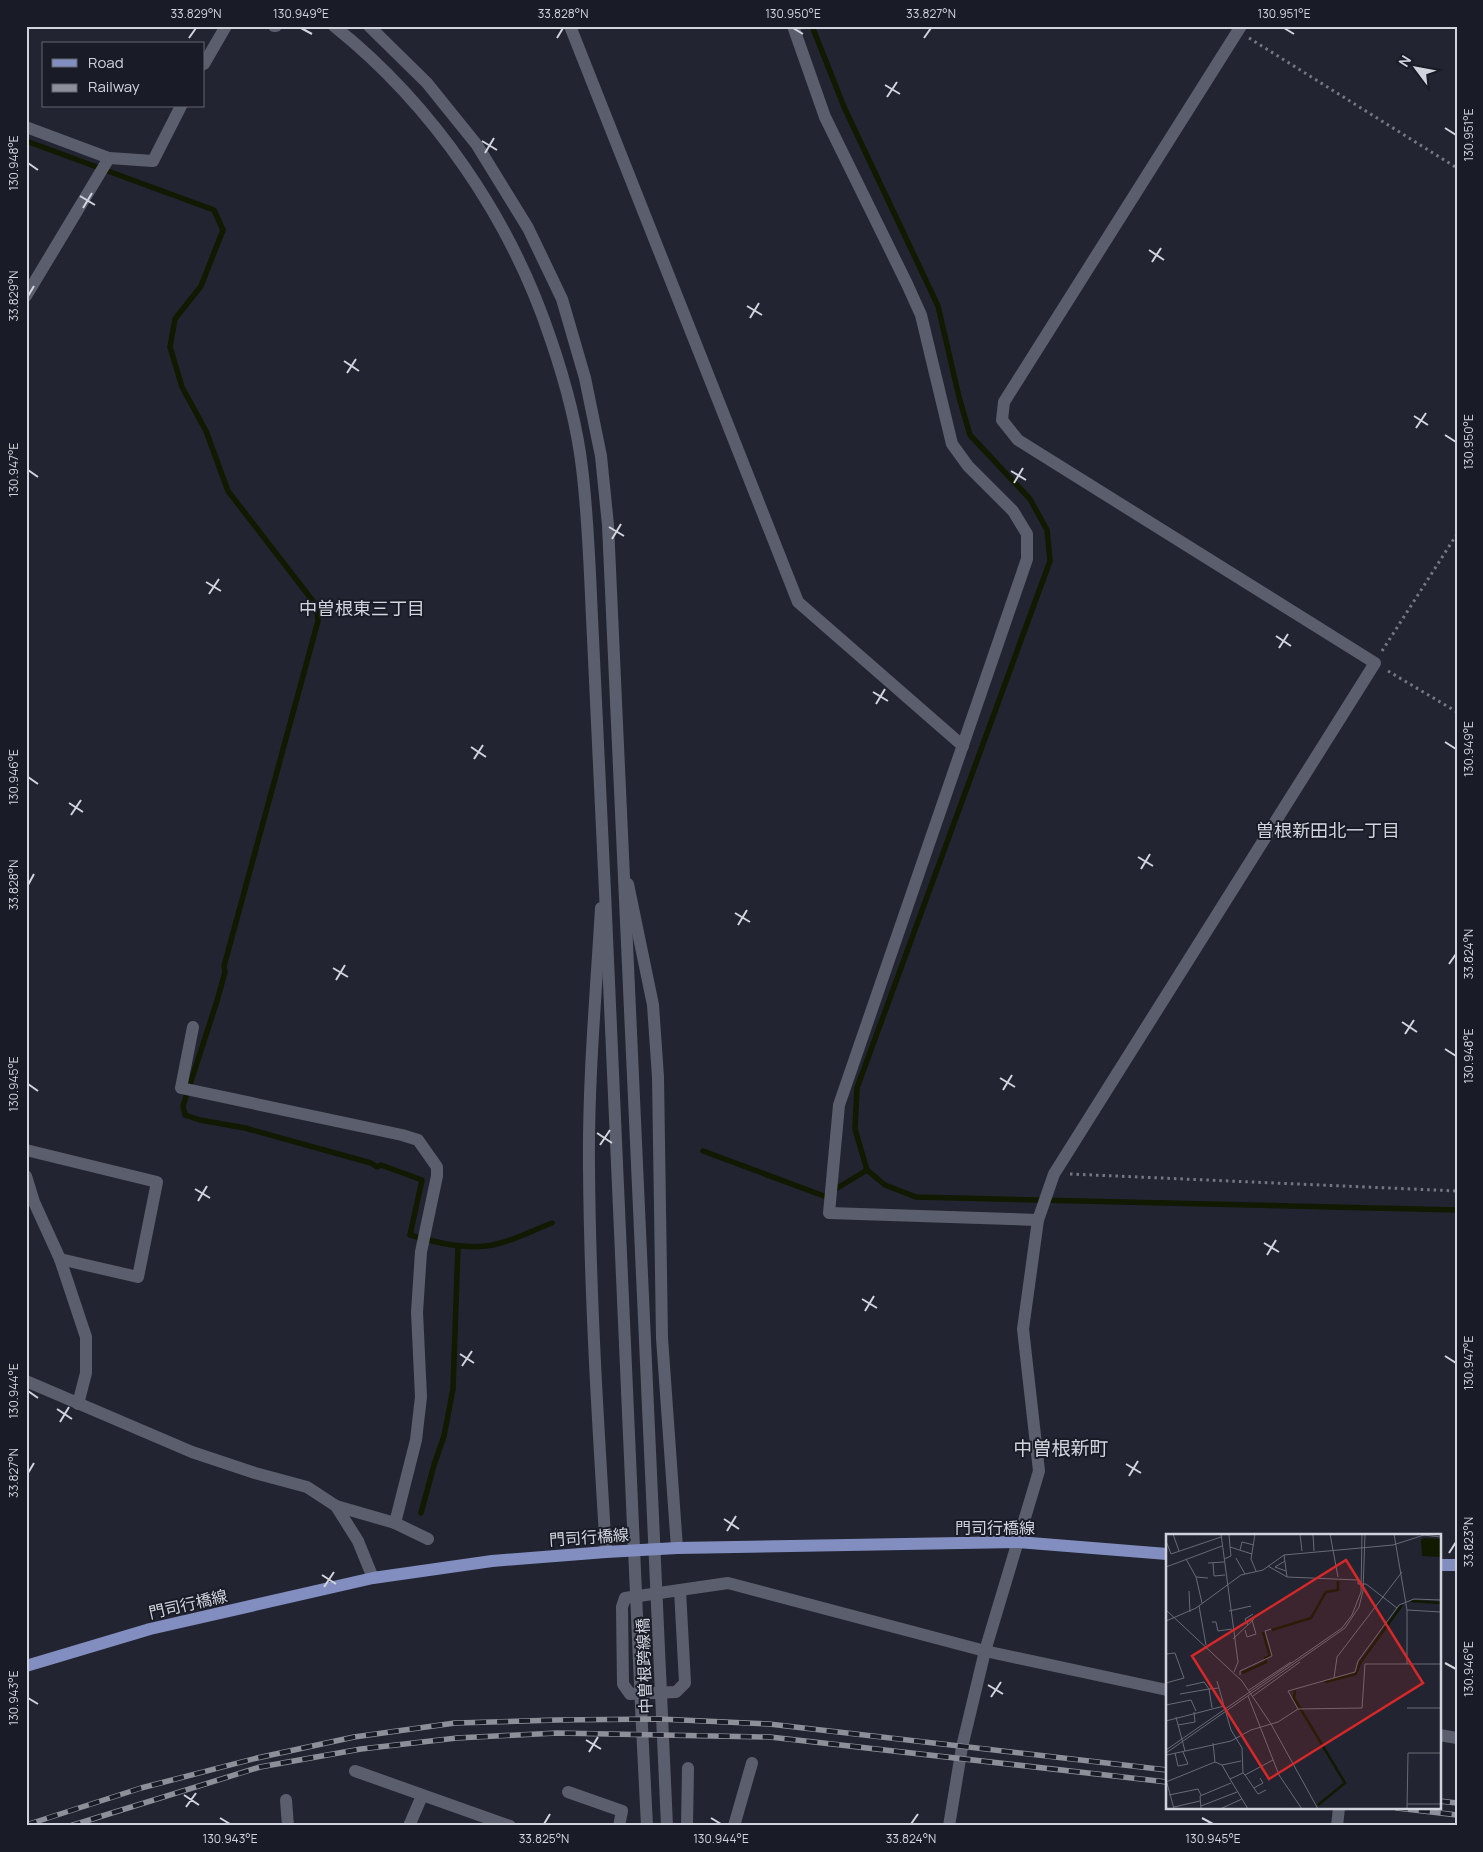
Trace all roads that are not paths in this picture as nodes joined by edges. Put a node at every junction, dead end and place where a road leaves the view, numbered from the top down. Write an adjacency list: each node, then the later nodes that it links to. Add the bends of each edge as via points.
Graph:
1 (226, 26): 7 (street)
2 (334, 26): 13 (street, via 360,47 415,103 471,176 515,250 550,338 569,402 582,466)
3 (369, 26): 14 (street, via 426,83 477,146 528,228 562,299 585,378 601,456 608,525)
4 (570, 26): 12 (street, via 798,602)
5 (793, 26): 12 (street, via 825,117 920,315 952,444 968,466 1013,511 1027,534 1027,559)
6 (1237, 28): 19 (street, via 1004,402 1002,420 1018,440 1375,663 1054,1174)
7 (205, 62)
8 (180, 108): 10 (street, via 153,161)
9 (26, 127): 10 (street)
10 (109, 159): 11 (street)
11 (26, 296)
12 (963, 746): 19 (street, via 839,1105 829,1213)
13 (603, 862): 28 (street, via 589,1167); 50 (street, 中曽根跨線橋)
14 (624, 864): 27 (street, via 653,1005 658,1077 662,1338); 51 (street, 中曽根跨線橋)
15 (193, 1027): 24 (street, via 182,1088 402,1135 418,1140 437,1167 438,1176 421,1252 417,1312 421,1397 416,1440)
16 (26, 1150): 20 (street, via 157,1182 138,1277)
17 (26, 1176): 18 (street)
18 (30, 1202): 20 (street)
19 (1039, 1216): 26 (street, via 1023,1329 1040,1471)
20 (60, 1259): 22 (street, via 86,1337 86,1373)
21 (26, 1381): 22 (street)
22 (78, 1404): 23 (street, via 192,1452 306,1487)
23 (336, 1506): 24 (street); 32 (street, via 358,1541)
24 (395, 1523): 25 (street)
25 (428, 1538)
26 (1018, 1542): 27 (main road, 門司行橋線); 29 (main road, 門司行橋線); 34 (street)
27 (678, 1548): 28 (main road, 門司行橋線)
28 (606, 1552): 32 (main road, 門司行橋線, via 492,1561)
29 (1166, 1554)
30 (1440, 1565): 31 (main road)
31 (1457, 1565)
32 (372, 1578): 35 (main road, 門司行橋線, via 150,1629)
33 (680, 1590): 33 (street, via 625,1598 622,1607 623,1684 630,1694 676,1692 685,1683); 34 (street, via 728,1584)
34 (985, 1650): 36 (street); 54 (street, via 962,1747)
35 (26, 1666)
36 (1166, 1690)
37 (1440, 1735): 38 (street)
38 (1457, 1738)
39 (752, 1764): 53 (street)
40 (688, 1768): 52 (street)
41 (355, 1772): 43 (street)
42 (568, 1792): 49 (street, via 622,1811)
43 (422, 1796): 47 (street); 48 (street)
44 (286, 1800): 46 (street)
45 (1339, 1810): 55 (street)
46 (288, 1826)
47 (409, 1826)
48 (510, 1826)
49 (619, 1826)
50 (647, 1826)
51 (667, 1826)
52 (686, 1826)
53 (734, 1826)
54 (949, 1826)
55 (1337, 1826)

